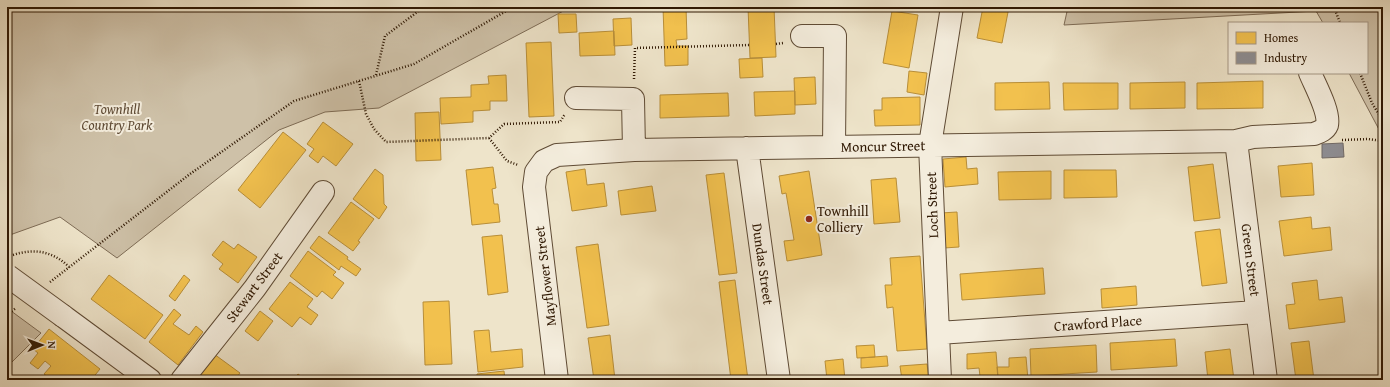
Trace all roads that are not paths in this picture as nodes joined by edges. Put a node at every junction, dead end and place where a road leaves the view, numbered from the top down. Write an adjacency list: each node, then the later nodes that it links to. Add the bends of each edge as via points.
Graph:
1 (952, 7): 6 (street, Loch Street)
2 (802, 36): 7 (street, via 835,36)
3 (1310, 74): 5 (street, Moncur Street, via 1327,118 1322,131 1314,134 1253,137)
4 (576, 98): 9 (street, via 633,99)
5 (1236, 141): 6 (street, Moncur Street); 13 (street, Green Street)
6 (930, 145): 7 (street, Moncur Street); 14 (street, Loch Street)
7 (834, 147): 8 (street, Moncur Street)
8 (747, 148): 9 (street, Moncur Street); 18 (street, Dundas Street)
9 (634, 150): 10 (street, Moncur Street, via 557,155 544,161)
10 (536, 172): 17 (street, Mayflower Street, via 534,187)
11 (323, 192): 16 (street, Stewart Street, via 255,288)
12 (8, 269): 15 (street, bridge, via 63,316)
13 (1257, 312): 14 (street, Crawford Place); 20 (street, Green Street)
14 (938, 333): 19 (street, Loch Street)
15 (150, 380)
16 (182, 380)
17 (557, 380)
18 (779, 380)
19 (940, 380)
20 (1266, 380)

